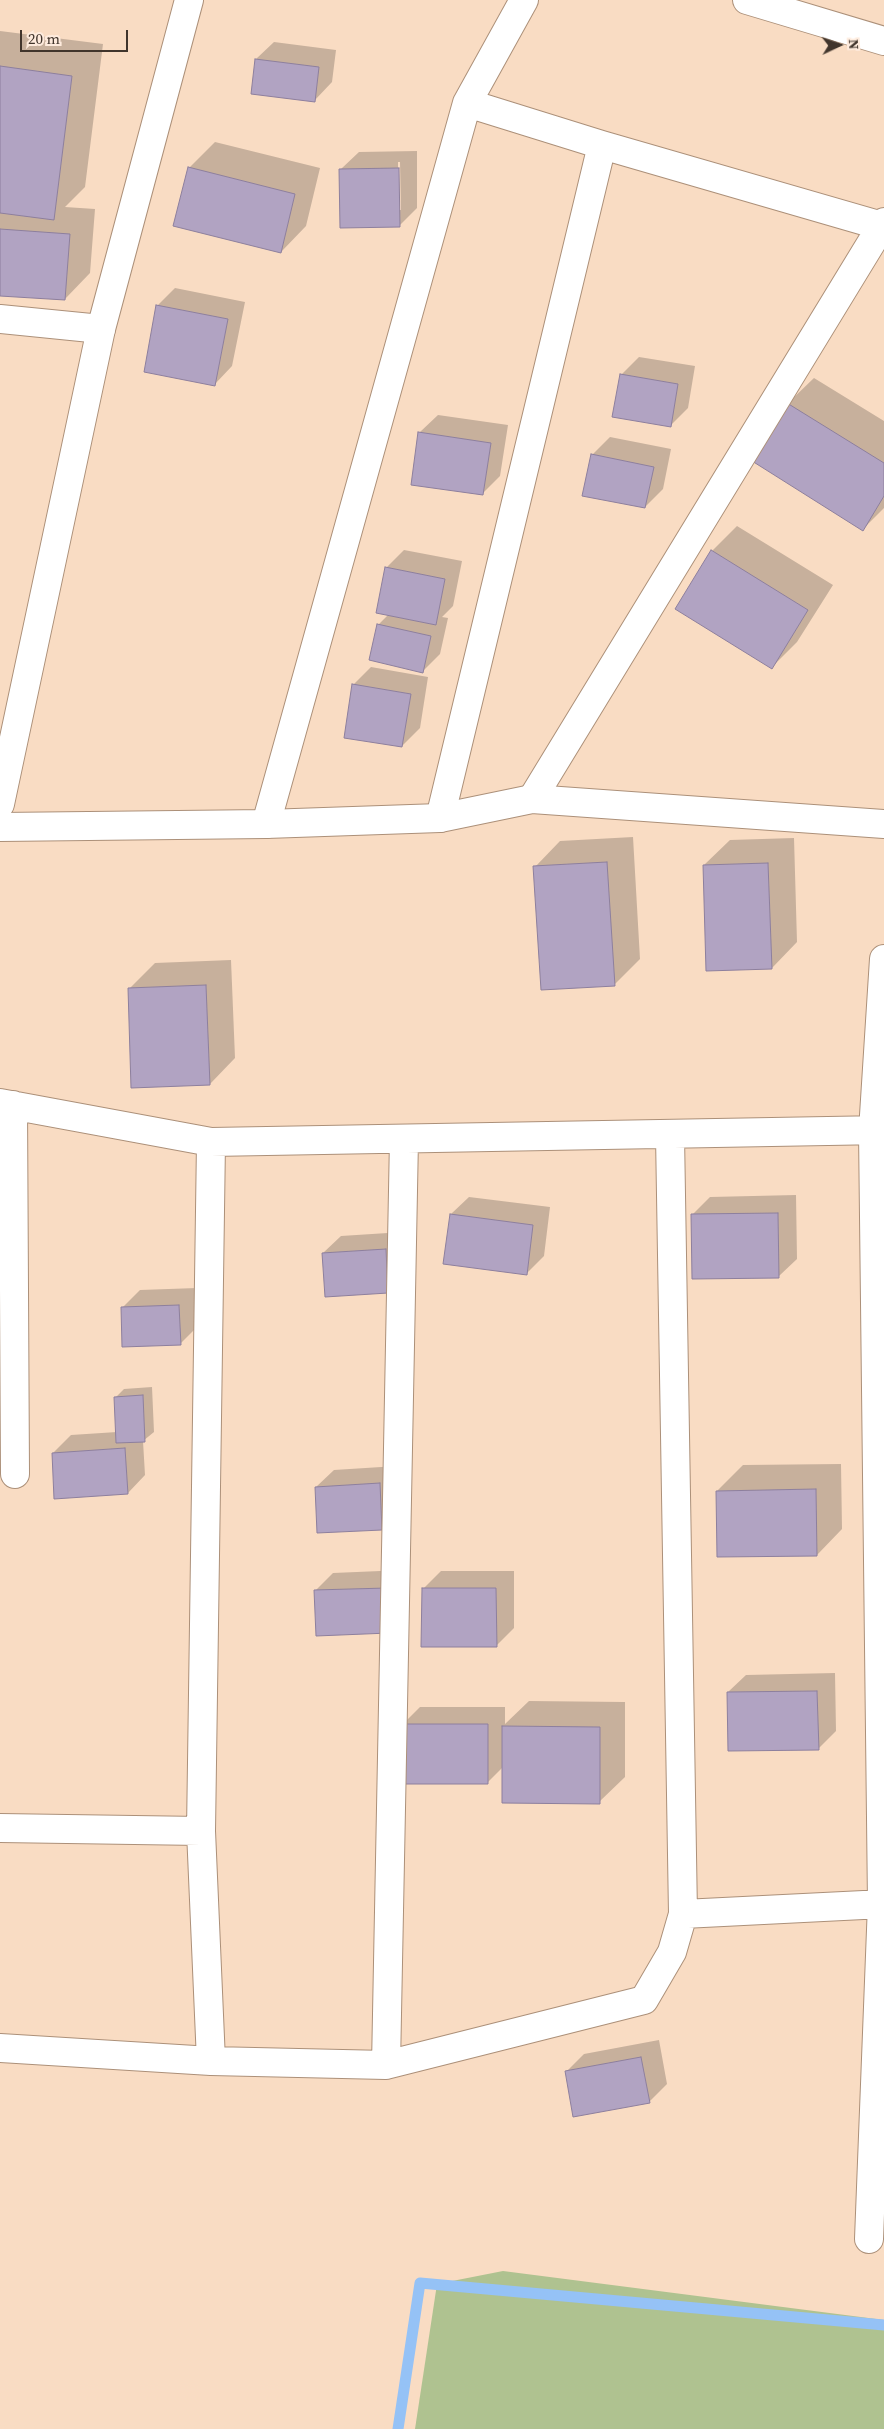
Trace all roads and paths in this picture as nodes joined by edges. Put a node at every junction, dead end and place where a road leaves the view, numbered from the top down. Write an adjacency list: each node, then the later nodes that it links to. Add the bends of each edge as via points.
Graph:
1 (189, 0): 9 (street)
2 (524, 0): 5 (street)
3 (747, 0): 4 (street)
4 (884, 41)
5 (467, 103): 6 (street); 13 (street)
6 (602, 145): 7 (street); 12 (street)
7 (883, 224): 10 (street)
8 (0, 319): 9 (street)
9 (101, 329): 11 (street)
10 (532, 799): 12 (street); 14 (street)
11 (0, 804)
12 (440, 818): 13 (street)
13 (266, 824): 15 (street)
14 (884, 824)
15 (0, 827)
16 (884, 959): 18 (street)
17 (7, 1104): 21 (street); 22 (street)
18 (879, 1130): 19 (street); 25 (street)
19 (670, 1135): 20 (street); 26 (street)
20 (404, 1139): 21 (street); 29 (street)
21 (211, 1142): 24 (street)
22 (15, 1474)
23 (0, 1828): 24 (street)
24 (201, 1831): 28 (street)
25 (883, 1904): 26 (street); 30 (street)
26 (683, 1914): 29 (street, via 672,1952 644,2000)
27 (0, 2048): 28 (street)
28 (211, 2061): 29 (street)
29 (386, 2065)
30 (869, 2239)

